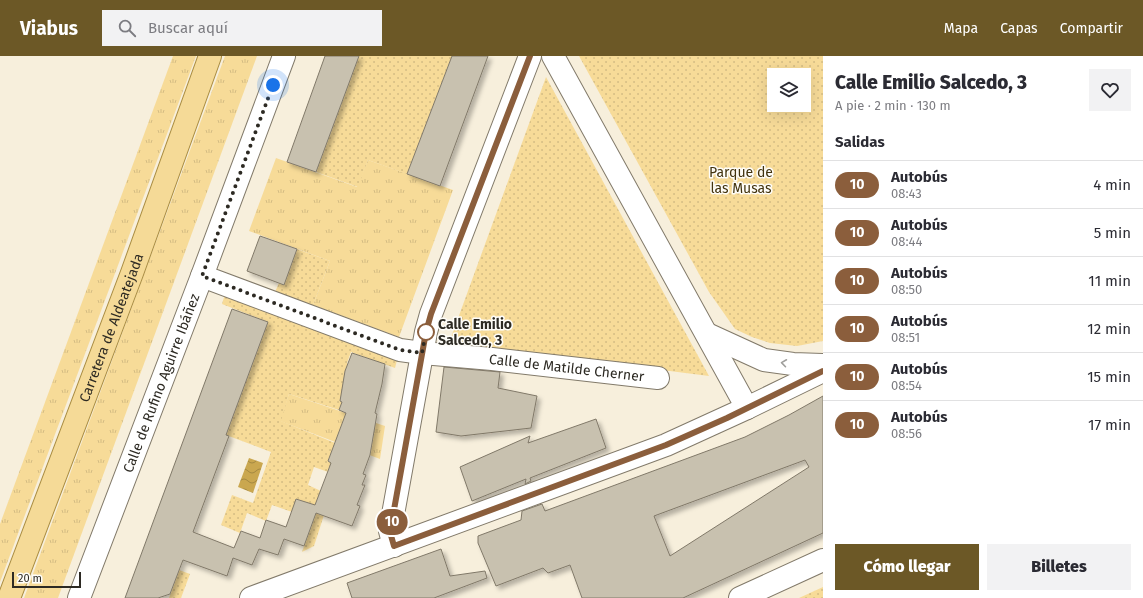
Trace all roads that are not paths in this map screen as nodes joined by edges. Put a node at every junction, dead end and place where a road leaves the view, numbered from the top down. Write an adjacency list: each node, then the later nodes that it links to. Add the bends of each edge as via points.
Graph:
1 (210, 56): 14 (main road, Carretera de Aldeatejada, via 132,273)
2 (284, 56): 5 (street, Calle de Rufino Aguirre Ibáñez)
3 (530, 56): 7 (street, via 431,314)
4 (553, 56): 6 (street)
5 (202, 276): 7 (street, Calle de Matilde Cherner, via 400,350); 15 (street, Calle de Rufino Aguirre Ibáñez)
6 (707, 334): 8 (street, one-way to 6, via 764,360); 11 (street)
7 (422, 353): 10 (street, Calle de Matilde Cherner); 12 (street, via 390,532)
8 (823, 365)
9 (823, 371): 11 (street)
10 (658, 378)
11 (748, 408): 12 (street, via 666,445)
12 (394, 546): 16 (street)
13 (823, 560): 17 (street)
14 (9, 598)
15 (79, 598)
16 (251, 598)
17 (740, 598)

